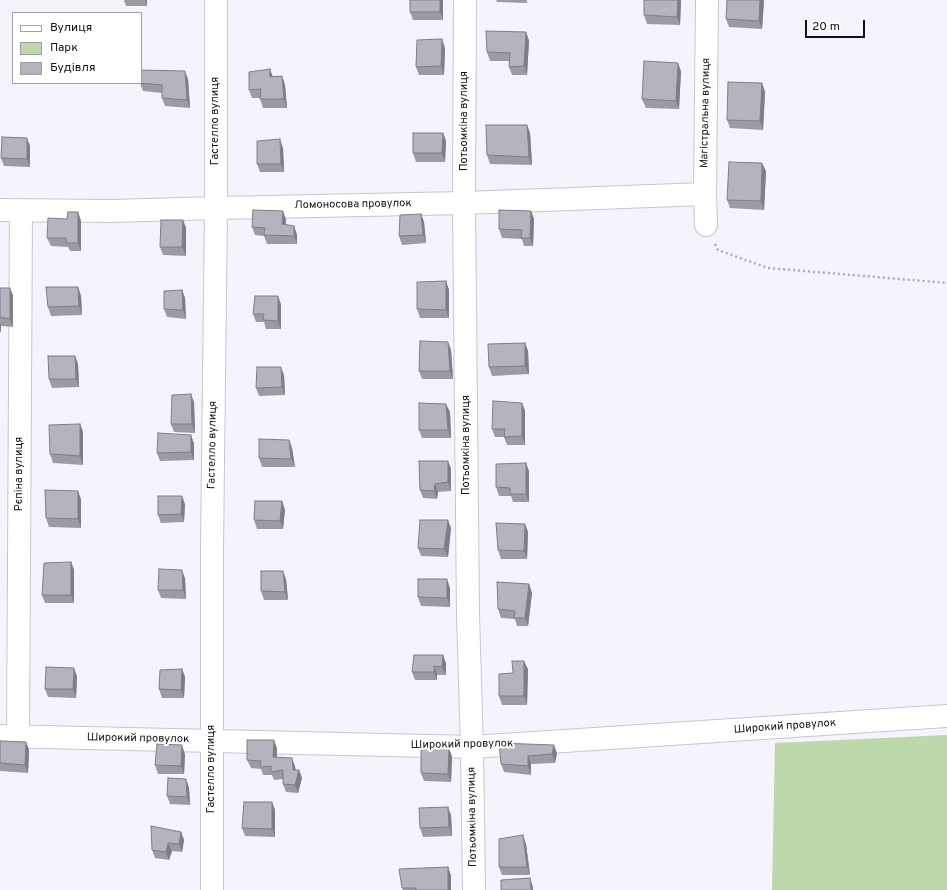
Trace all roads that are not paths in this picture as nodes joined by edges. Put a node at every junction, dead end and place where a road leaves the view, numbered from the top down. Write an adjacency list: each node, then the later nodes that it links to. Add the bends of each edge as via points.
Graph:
1 (216, 0): 6 (street, Гастелло вулиця)
2 (465, 0): 5 (street, Потьомкіна вулиця)
3 (707, 0): 4 (street, Магістральна вулиця)
4 (706, 194): 5 (street, Ломоносова провулок); 9 (street, Магістральна вулиця)
5 (464, 202): 6 (street, Ломоносова провулок); 13 (street, Потьомкіна вулиця, via 468,615)
6 (216, 208): 8 (street, Ломоносова провулок); 12 (street, Гастелло вулиця)
7 (0, 210): 8 (street, Ломоносова провулок)
8 (22, 211): 11 (street, Рєпіна вулиця)
9 (706, 225)
10 (947, 716): 13 (street, Широкий провулок)
11 (9, 736): 12 (street, Широкий провулок)
12 (212, 741): 13 (street, Широкий провулок); 14 (street, Гастелло вулиця)
13 (472, 747): 15 (street, Потьомкіна вулиця)
14 (212, 890)
15 (474, 890)

